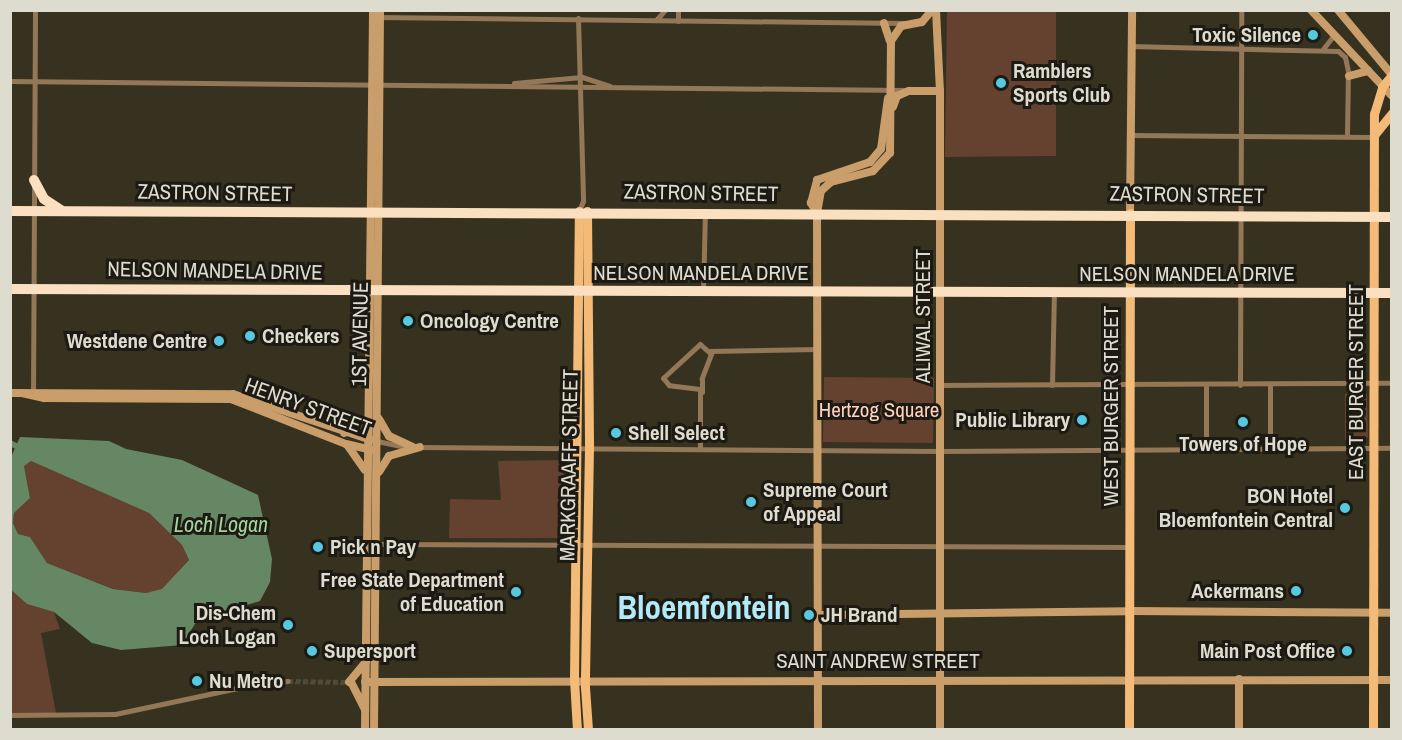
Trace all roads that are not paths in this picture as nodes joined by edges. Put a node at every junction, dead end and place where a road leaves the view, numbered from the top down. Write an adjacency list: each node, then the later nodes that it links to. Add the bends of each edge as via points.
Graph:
1 (35, 10): 26 (street)
2 (665, 10): 11 (street)
3 (678, 10): 12 (street)
4 (934, 10): 14 (street, via 925,21); 15 (street, ALIWAL STREET)
5 (1132, 10): 18 (street, WEST BURGER STREET)
6 (1241, 10): 19 (street)
7 (1311, 10): 16 (street)
8 (1338, 10): 22 (street)
9 (376, 14): 10 (street); 27 (street, 1ST AVENUE)
10 (578, 18): 11 (street); 24 (street, MARKGRAAFF STREET)
11 (656, 20): 12 (street)
12 (678, 21): 13 (street)
13 (884, 23): 14 (street); 17 (street)
14 (908, 23): 15 (street); 17 (street, via 895,31)
15 (938, 25): 34 (street, ALIWAL STREET)
16 (1334, 35): 20 (street); 21 (street)
17 (891, 41): 32 (street)
18 (1130, 46): 19 (street); 38 (street, WEST BURGER STREET)
19 (1241, 49): 20 (street); 39 (street)
20 (1323, 49): 23 (street, via 1338,51 1345,57)
21 (1368, 71): 23 (street); 30 (street)
22 (1392, 75): 30 (main road, EAST BURGER STREET)
23 (1349, 76): 40 (street)
24 (582, 77): 28 (street); 29 (street); 31 (street, MARKGRAAFF STREET)
25 (10, 81): 26 (street)
26 (35, 81): 27 (street); 42 (street)
27 (377, 83): 28 (street); 48 (street, 1ST AVENUE)
28 (509, 84): 31 (street)
29 (610, 86): 31 (street); 32 (street)
30 (1382, 87): 35 (street); 41 (main road, EAST BURGER STREET, via 1374,114)
31 (582, 89): 43 (street, MARKGRAAFF STREET)
32 (890, 90): 33 (street); 37 (street); 49 (street, via 882,149 870,162 817,180 811,203)
33 (909, 90): 34 (street); 37 (street, via 897,96)
34 (940, 92): 50 (street, ALIWAL STREET)
35 (1392, 96)
36 (1392, 113): 41 (main road)
37 (892, 114): 49 (street, via 892,145 886,159 873,171 825,185)
38 (1131, 135): 39 (street); 51 (street, WEST BURGER STREET)
39 (1241, 136): 40 (street); 52 (street)
40 (1347, 136): 41 (street)
41 (1374, 136): 53 (main road, EAST BURGER STREET)
42 (34, 180): 44 (highway, via 44,199); 46 (street)
43 (583, 208): 47 (highway, ZASTRON STREET); 48 (highway, ZASTRON STREET); 57 (main road, MARKGRAAFF STREET)
44 (61, 210): 46 (highway, ZASTRON STREET); 48 (highway, ZASTRON STREET)
45 (10, 211): 46 (highway, ZASTRON STREET)
46 (34, 211): 56 (street)
47 (705, 212): 49 (highway, ZASTRON STREET); 58 (street)
48 (376, 213): 59 (street, 1ST AVENUE)
49 (817, 213): 50 (highway, ZASTRON STREET); 60 (street)
50 (940, 213): 51 (highway, ZASTRON STREET); 61 (street, ALIWAL STREET)
51 (1130, 213): 52 (highway, ZASTRON STREET); 63 (main road, WEST BURGER STREET)
52 (1240, 215): 53 (highway, ZASTRON STREET); 66 (street)
53 (1374, 217): 54 (highway, ZASTRON STREET); 64 (main road, EAST BURGER STREET)
54 (1392, 217)
55 (10, 290): 56 (highway, NELSON MANDELA DRIVE)
56 (34, 290): 59 (highway, NELSON MANDELA DRIVE); 79 (street)
57 (583, 291): 58 (highway, NELSON MANDELA DRIVE); 59 (highway, NELSON MANDELA DRIVE); 88 (main road, MARKGRAAFF STREET); 89 (main road, MARKGRAAFF STREET)
58 (703, 291): 60 (highway, NELSON MANDELA DRIVE)
59 (375, 292): 80 (street, 1ST AVENUE); 81 (street, 1ST AVENUE)
60 (818, 293): 61 (highway, NELSON MANDELA DRIVE); 67 (street)
61 (940, 293): 62 (highway, NELSON MANDELA DRIVE); 71 (street, ALIWAL STREET)
62 (1054, 293): 63 (highway, NELSON MANDELA DRIVE); 72 (street)
63 (1130, 293): 66 (highway, NELSON MANDELA DRIVE); 73 (main road, WEST BURGER STREET)
64 (1375, 293): 65 (highway, NELSON MANDELA DRIVE); 66 (highway, NELSON MANDELA DRIVE); 70 (main road, EAST BURGER STREET)
65 (1392, 293)
66 (1240, 294): 75 (street)
67 (818, 349): 68 (street); 93 (street)
68 (710, 351): 77 (street); 77 (street, via 705,344 697,344 663,378 669,386 692,385)
69 (1392, 383): 70 (street)
70 (1374, 384): 76 (street); 90 (main road, EAST BURGER STREET)
71 (941, 385): 72 (street); 95 (street, ALIWAL STREET)
72 (1052, 385): 73 (street)
73 (1130, 385): 74 (street); 94 (main road, WEST BURGER STREET)
74 (1206, 385): 75 (street); 83 (street)
75 (1240, 385): 76 (street)
76 (1270, 385): 84 (street)
77 (702, 392): 92 (street)
78 (10, 393): 79 (street, HENRY STREET)
79 (34, 393): 82 (street, HENRY STREET, via 233,394); 85 (street, HENRY STREET, via 231,399)
80 (377, 412): 86 (street, 1ST AVENUE); 87 (street, via 389,436)
81 (368, 417): 82 (street, via 354,430); 86 (street, 1ST AVENUE)
82 (342, 433): 86 (street, HENRY STREET)
83 (1206, 439)
84 (1270, 439)
85 (346, 444): 86 (street, HENRY STREET); 96 (street)
86 (372, 445): 87 (street, HENRY STREET); 96 (street, 1ST AVENUE); 97 (street, 1ST AVENUE)
87 (416, 447): 88 (street); 97 (street, via 388,456)
88 (577, 448): 89 (street); 99 (main road, MARKGRAAFF STREET)
89 (590, 448): 92 (street); 100 (main road, MARKGRAAFF STREET)
90 (1374, 448): 91 (street); 94 (street); 105 (main road, EAST BURGER STREET)
91 (1392, 448)
92 (700, 449): 93 (street)
93 (819, 450): 95 (street); 103 (street)
94 (1130, 450): 95 (street); 102 (main road, WEST BURGER STREET)
95 (940, 451): 101 (street, ALIWAL STREET)
96 (367, 476): 109 (street, 1ST AVENUE)
97 (377, 478): 98 (street, 1ST AVENUE)
98 (376, 544): 99 (street); 120 (street, 1ST AVENUE)
99 (576, 545): 100 (street); 111 (main road, MARKGRAAFF STREET)
100 (587, 545): 103 (street); 114 (main road, MARKGRAAFF STREET)
101 (939, 547): 102 (street); 103 (street); 108 (street, ALIWAL STREET)
102 (1128, 547): 104 (main road, WEST BURGER STREET)
103 (818, 548): 107 (street)
104 (1129, 611): 105 (street); 108 (street); 113 (main road, WEST BURGER STREET)
105 (1374, 614): 106 (street); 116 (main road, EAST BURGER STREET)
106 (1392, 614)
107 (818, 615): 108 (street); 115 (street)
108 (938, 615): 112 (street, ALIWAL STREET)
109 (366, 662): 119 (street); 120 (street, 1ST AVENUE)
110 (1239, 678): 113 (street, SAINT ANDREW STREET); 116 (street, SAINT ANDREW STREET); 130 (street)
111 (574, 679): 114 (street, SAINT ANDREW STREET); 120 (street, SAINT ANDREW STREET); 125 (main road, MARKGRAAFF STREET)
112 (939, 679): 113 (street, SAINT ANDREW STREET); 115 (street, SAINT ANDREW STREET); 128 (street, ALIWAL STREET)
113 (1129, 679): 129 (main road, WEST BURGER STREET)
114 (585, 680): 115 (street, SAINT ANDREW STREET); 126 (main road, MARKGRAAFF STREET)
115 (818, 680): 127 (street)
116 (1373, 680): 117 (street, SAINT ANDREW STREET); 131 (main road, EAST BURGER STREET)
117 (1392, 680)
118 (288, 681): 122 (street, via 115,714)
119 (349, 682): 120 (street); 121 (street)
120 (369, 682): 121 (street, 1ST AVENUE); 124 (street, 1ST AVENUE)
121 (365, 710): 123 (street, 1ST AVENUE)
122 (10, 715)
123 (365, 729)
124 (374, 729)
125 (577, 729)
126 (588, 729)
127 (818, 729)
128 (940, 729)
129 (1129, 729)
130 (1239, 729)
131 (1373, 729)

